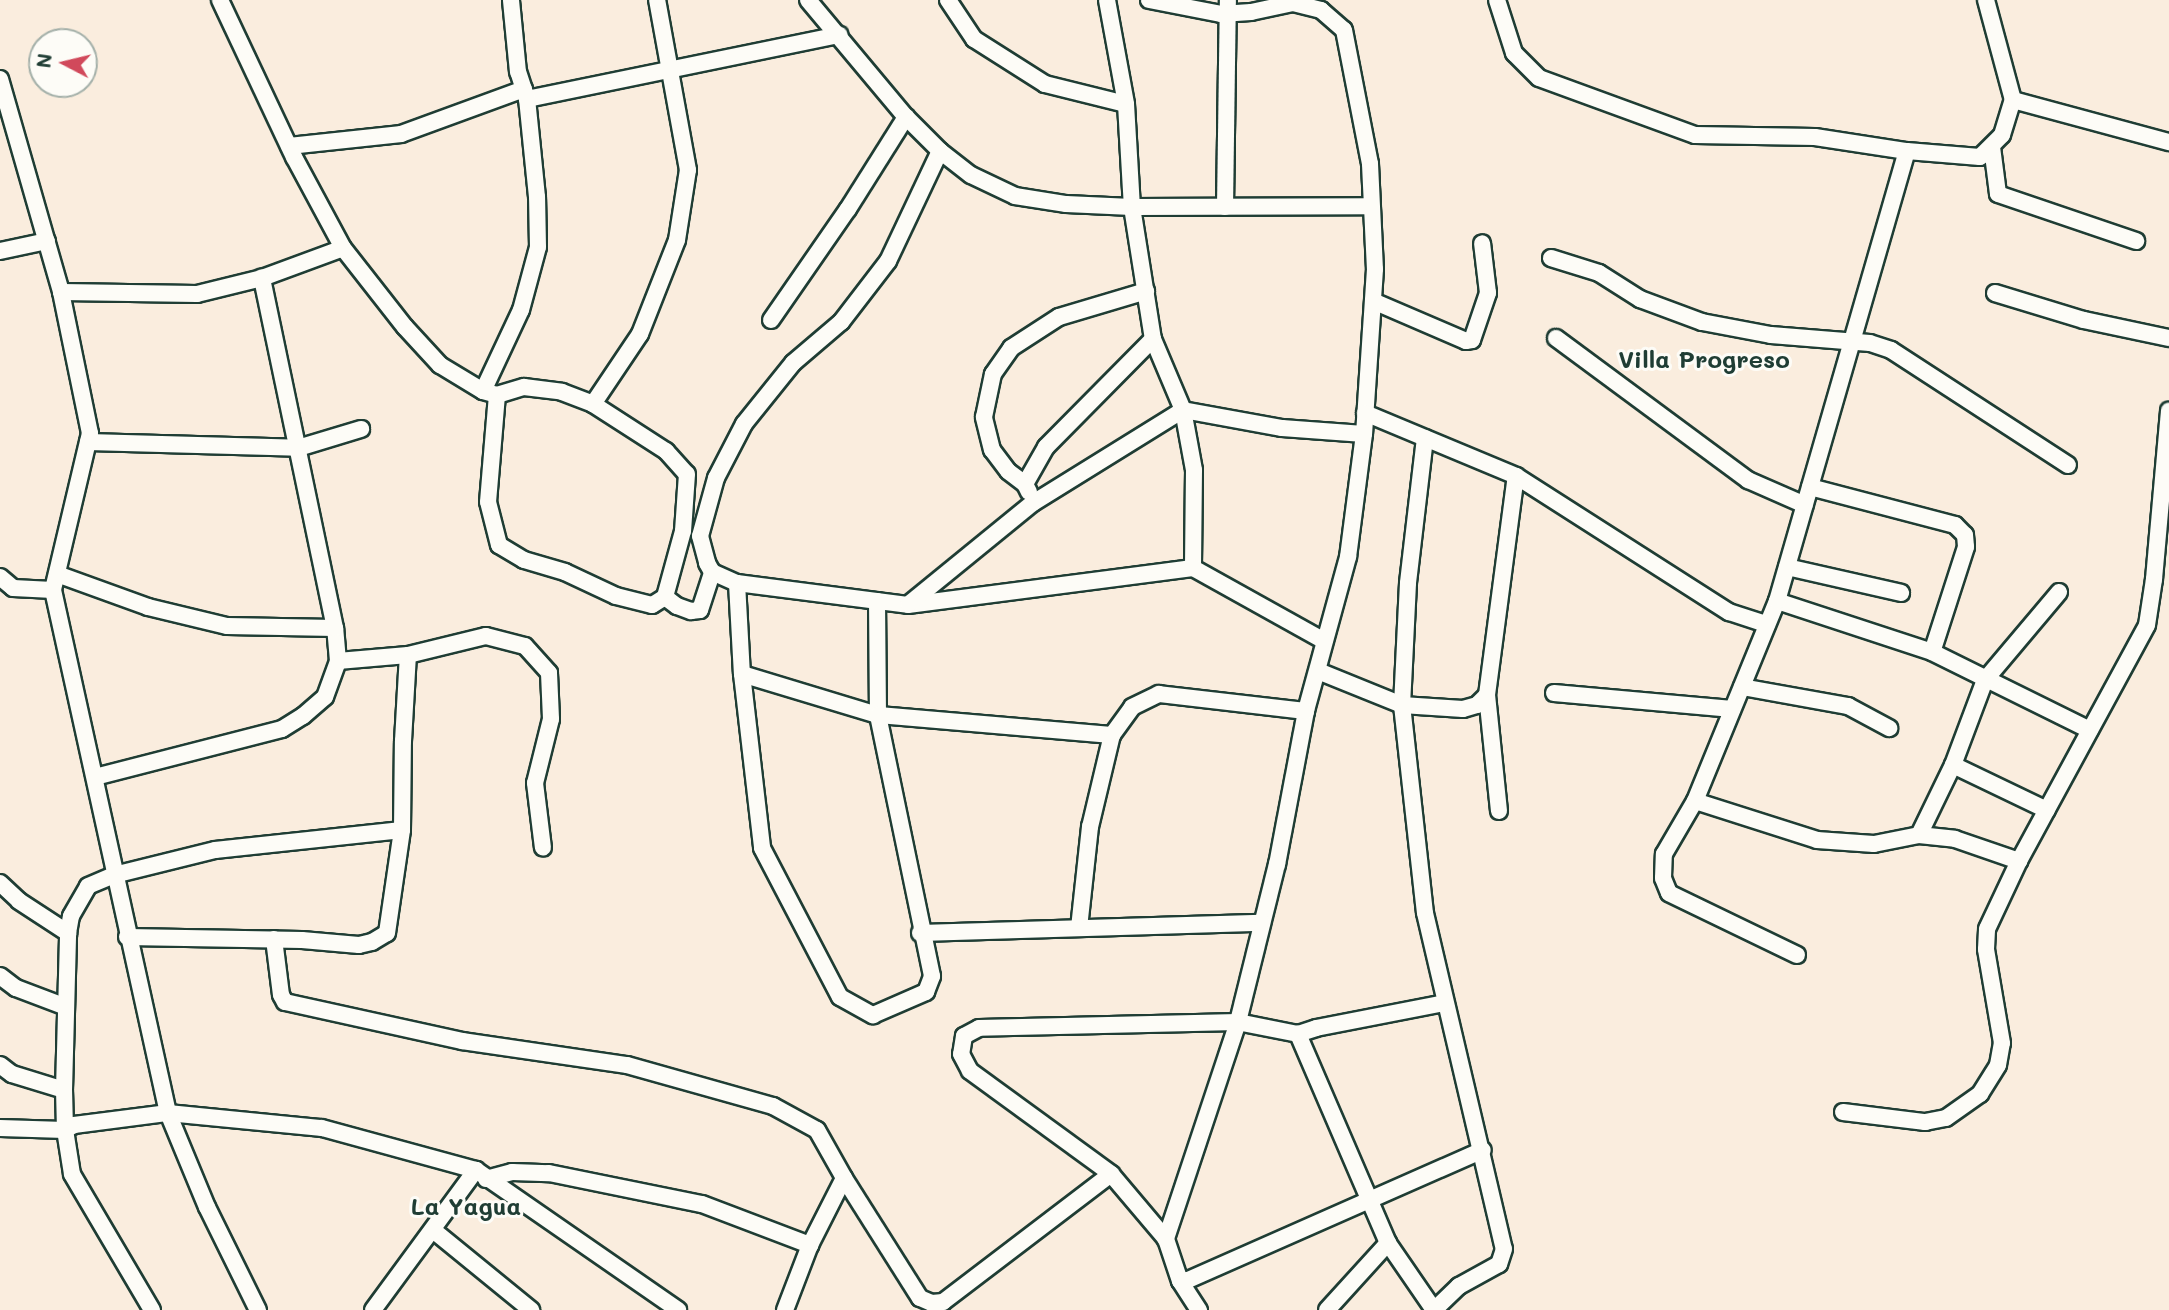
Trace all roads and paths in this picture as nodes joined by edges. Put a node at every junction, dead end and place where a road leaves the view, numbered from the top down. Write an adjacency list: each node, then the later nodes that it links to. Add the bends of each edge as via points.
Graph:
1 (220, 0): 20 (street)
2 (511, 0): 14 (street, via 518,72)
3 (657, 0): 12 (street)
4 (808, 0): 11 (street)
5 (948, 0): 17 (street, via 974,40 1045,84)
6 (1107, 0): 17 (street)
7 (1149, 0): 10 (street)
8 (1497, 0): 23 (street, via 1514,54 1539,78 1606,104 1695,135 1815,137)
9 (1986, 0): 16 (street)
10 (1229, 7): 24 (street); 25 (street, via 1293,3 1321,10 1344,30 1370,164)
11 (840, 35): 12 (street); 18 (street)
12 (672, 69): 14 (street); 44 (street, via 688,170 677,240 640,334)
13 (0, 79): 15 (street)
14 (525, 94): 20 (street, via 401,134); 43 (street, via 538,247 521,310)
15 (3, 100): 27 (street)
16 (2013, 100): 19 (street); 21 (street, via 2002,135)
17 (1126, 104): 26 (street)
18 (906, 117): 22 (street); 38 (street)
19 (2169, 142)
20 (289, 146): 30 (street)
21 (1992, 147): 23 (street, via 1980,157); 28 (street, via 1998,194)
22 (940, 151): 26 (street, via 971,175 1015,196); 61 (street, via 888,261 841,322 793,363 744,424 716,478 700,536)
23 (1907, 151): 42 (street)
24 (1225, 206): 25 (street); 26 (street)
25 (1370, 206): 37 (street)
26 (1132, 207): 34 (street)
27 (47, 241): 31 (street); 35 (street)
28 (2136, 241)
29 (1482, 243): 37 (street, via 1488,293 1472,340)
30 (343, 248): 33 (street); 43 (street, via 440,365)
31 (0, 251)
32 (1551, 258): 42 (street, via 1599,273 1640,299 1702,322 1771,335)
33 (262, 278): 35 (street, via 197,294); 52 (street)
34 (1146, 291): 41 (street); 55 (street, via 1059,317 1011,348 993,374 984,417 992,450)
35 (61, 292): 51 (street, via 90,433)
36 (1995, 292): 40 (street, via 2084,320)
37 (1373, 301): 47 (street)
38 (771, 320)
39 (1556, 338): 58 (street, via 1748,480)
40 (2169, 338)
41 (1153, 339): 45 (street); 55 (street, via 1046,447)
42 (1852, 341): 53 (street, via 1891,350); 56 (street)
43 (490, 393): 44 (street, via 524,387 562,392); 68 (street, via 488,502 499,545 616,596 652,605)
44 (593, 404): 68 (street, via 666,450 687,474 683,531)
45 (1183, 410): 49 (street, via 1282,428); 57 (street); 60 (street, via 1194,470)
46 (2169, 411): 89 (street, via 2147,625)
47 (1365, 413): 49 (street); 50 (street)
48 (361, 429): 52 (street)
49 (1364, 434): 74 (street, via 1348,557)
50 (1425, 438): 54 (street); 84 (street, via 1408,583)
51 (88, 442): 52 (street); 62 (street)
52 (299, 448): 73 (street)
53 (2068, 465)
54 (1516, 476): 72 (street, via 1728,612); 83 (street)
55 (1025, 484): 57 (street)
56 (1810, 487): 58 (street); 75 (street, via 1955,525 1965,535 1966,547)
57 (1033, 503): 71 (street)
58 (1805, 505): 59 (street)
59 (1787, 567): 67 (street); 70 (street)
60 (1193, 568): 71 (street); 74 (street)
61 (712, 572): 64 (street); 68 (street, via 700,610 677,606)
62 (57, 574): 65 (street); 73 (street, via 148,607 227,626)
63 (0, 577): 65 (street, via 13,588)
64 (737, 583): 69 (street); 79 (street)
65 (53, 590): 92 (street)
66 (2059, 592): 80 (street)
67 (1901, 593)
68 (665, 597)
69 (877, 601): 71 (street); 87 (street)
70 (1777, 601): 72 (street); 75 (street)
71 (908, 606)
72 (1767, 624): 81 (street)
73 (335, 628): 77 (street)
74 (1324, 640): 78 (street)
75 (1932, 652): 80 (street)
76 (408, 655): 77 (street); 96 (street); 98 (street, via 486,636 525,646 549,673 551,719 535,783)
77 (338, 661): 92 (street, via 325,697 282,729)
78 (1318, 671): 84 (street); 86 (street)
79 (742, 674): 87 (street); 105 (street, via 762,848 840,997 873,1015 926,992 932,976)
80 (1985, 680): 89 (street); 91 (street)
81 (1742, 687): 85 (street); 88 (street, via 1848,706)
82 (1554, 693): 85 (street)
83 (1487, 695): 84 (street, via 1463,709); 95 (street)
84 (1402, 705): 110 (street, via 1425,913)
85 (1732, 709): 93 (street)
86 (1306, 711): 90 (street, via 1159,694 1132,707); 102 (street)
87 (878, 715): 90 (street); 105 (street)
88 (1889, 728)
89 (2090, 730): 94 (street)
90 (1112, 735): 103 (street, via 1090,827)
91 (1953, 765): 94 (street); 97 (street)
92 (95, 777): 100 (street)
93 (1695, 801): 97 (street, via 1817,840 1874,844); 108 (street, via 1664,855 1663,878 1669,893)
94 (2047, 810): 99 (street)
95 (1499, 811)
96 (402, 830): 100 (street, via 215,850); 107 (street, via 387,933 359,945)
97 (1919, 835): 99 (street, via 1955,839)
98 (543, 848)
99 (2019, 861): 116 (street, via 1987,929 1986,949 2002,1043 1998,1065 1980,1094 1946,1118 1925,1122)
100 (114, 875): 104 (street, via 88,886 71,916); 106 (street)
101 (0, 883): 104 (street)
102 (1262, 923): 103 (street); 112 (street)
103 (1079, 928): 105 (street)
104 (68, 933): 111 (street)
105 (920, 933)
106 (127, 937): 107 (street); 117 (street)
107 (274, 939): 123 (street, via 285,1002 463,1041 626,1065 773,1106 817,1130)
108 (1797, 955)
109 (0, 976): 111 (street, via 16,988)
110 (1445, 1003): 113 (street); 120 (street)
111 (66, 1007): 115 (street)
112 (1238, 1022): 113 (street); 122 (street, via 979,1028 964,1036 961,1054 970,1071); 126 (street)
113 (1298, 1034): 124 (street)
114 (0, 1065): 115 (street, via 12,1074)
115 (64, 1090): 119 (street)
116 (1843, 1112)
117 (168, 1113): 119 (street); 121 (street, via 322,1128); 132 (street, via 207,1207)
118 (0, 1128): 119 (street)
119 (65, 1130): 131 (street, via 72,1174)
120 (1483, 1150): 124 (street); 138 (street, via 1502,1257 1499,1264 1460,1286)
121 (481, 1174): 125 (street); 128 (street, via 549,1173 702,1205); 134 (street)
122 (1111, 1174): 123 (street, via 943,1302 932,1303 920,1298); 126 (street)
123 (844, 1178): 128 (street)
124 (1367, 1199): 127 (street); 129 (street)
125 (433, 1230): 130 (street); 133 (street)
126 (1166, 1239): 129 (street)
127 (1388, 1243): 137 (street); 138 (street)
128 (810, 1245): 135 (street)
129 (1180, 1281): 136 (street)
130 (378, 1308)
131 (152, 1310)
132 (258, 1310)
133 (531, 1310)
134 (678, 1310)
135 (785, 1310)
136 (1199, 1310)
137 (1327, 1310)
138 (1434, 1310)

